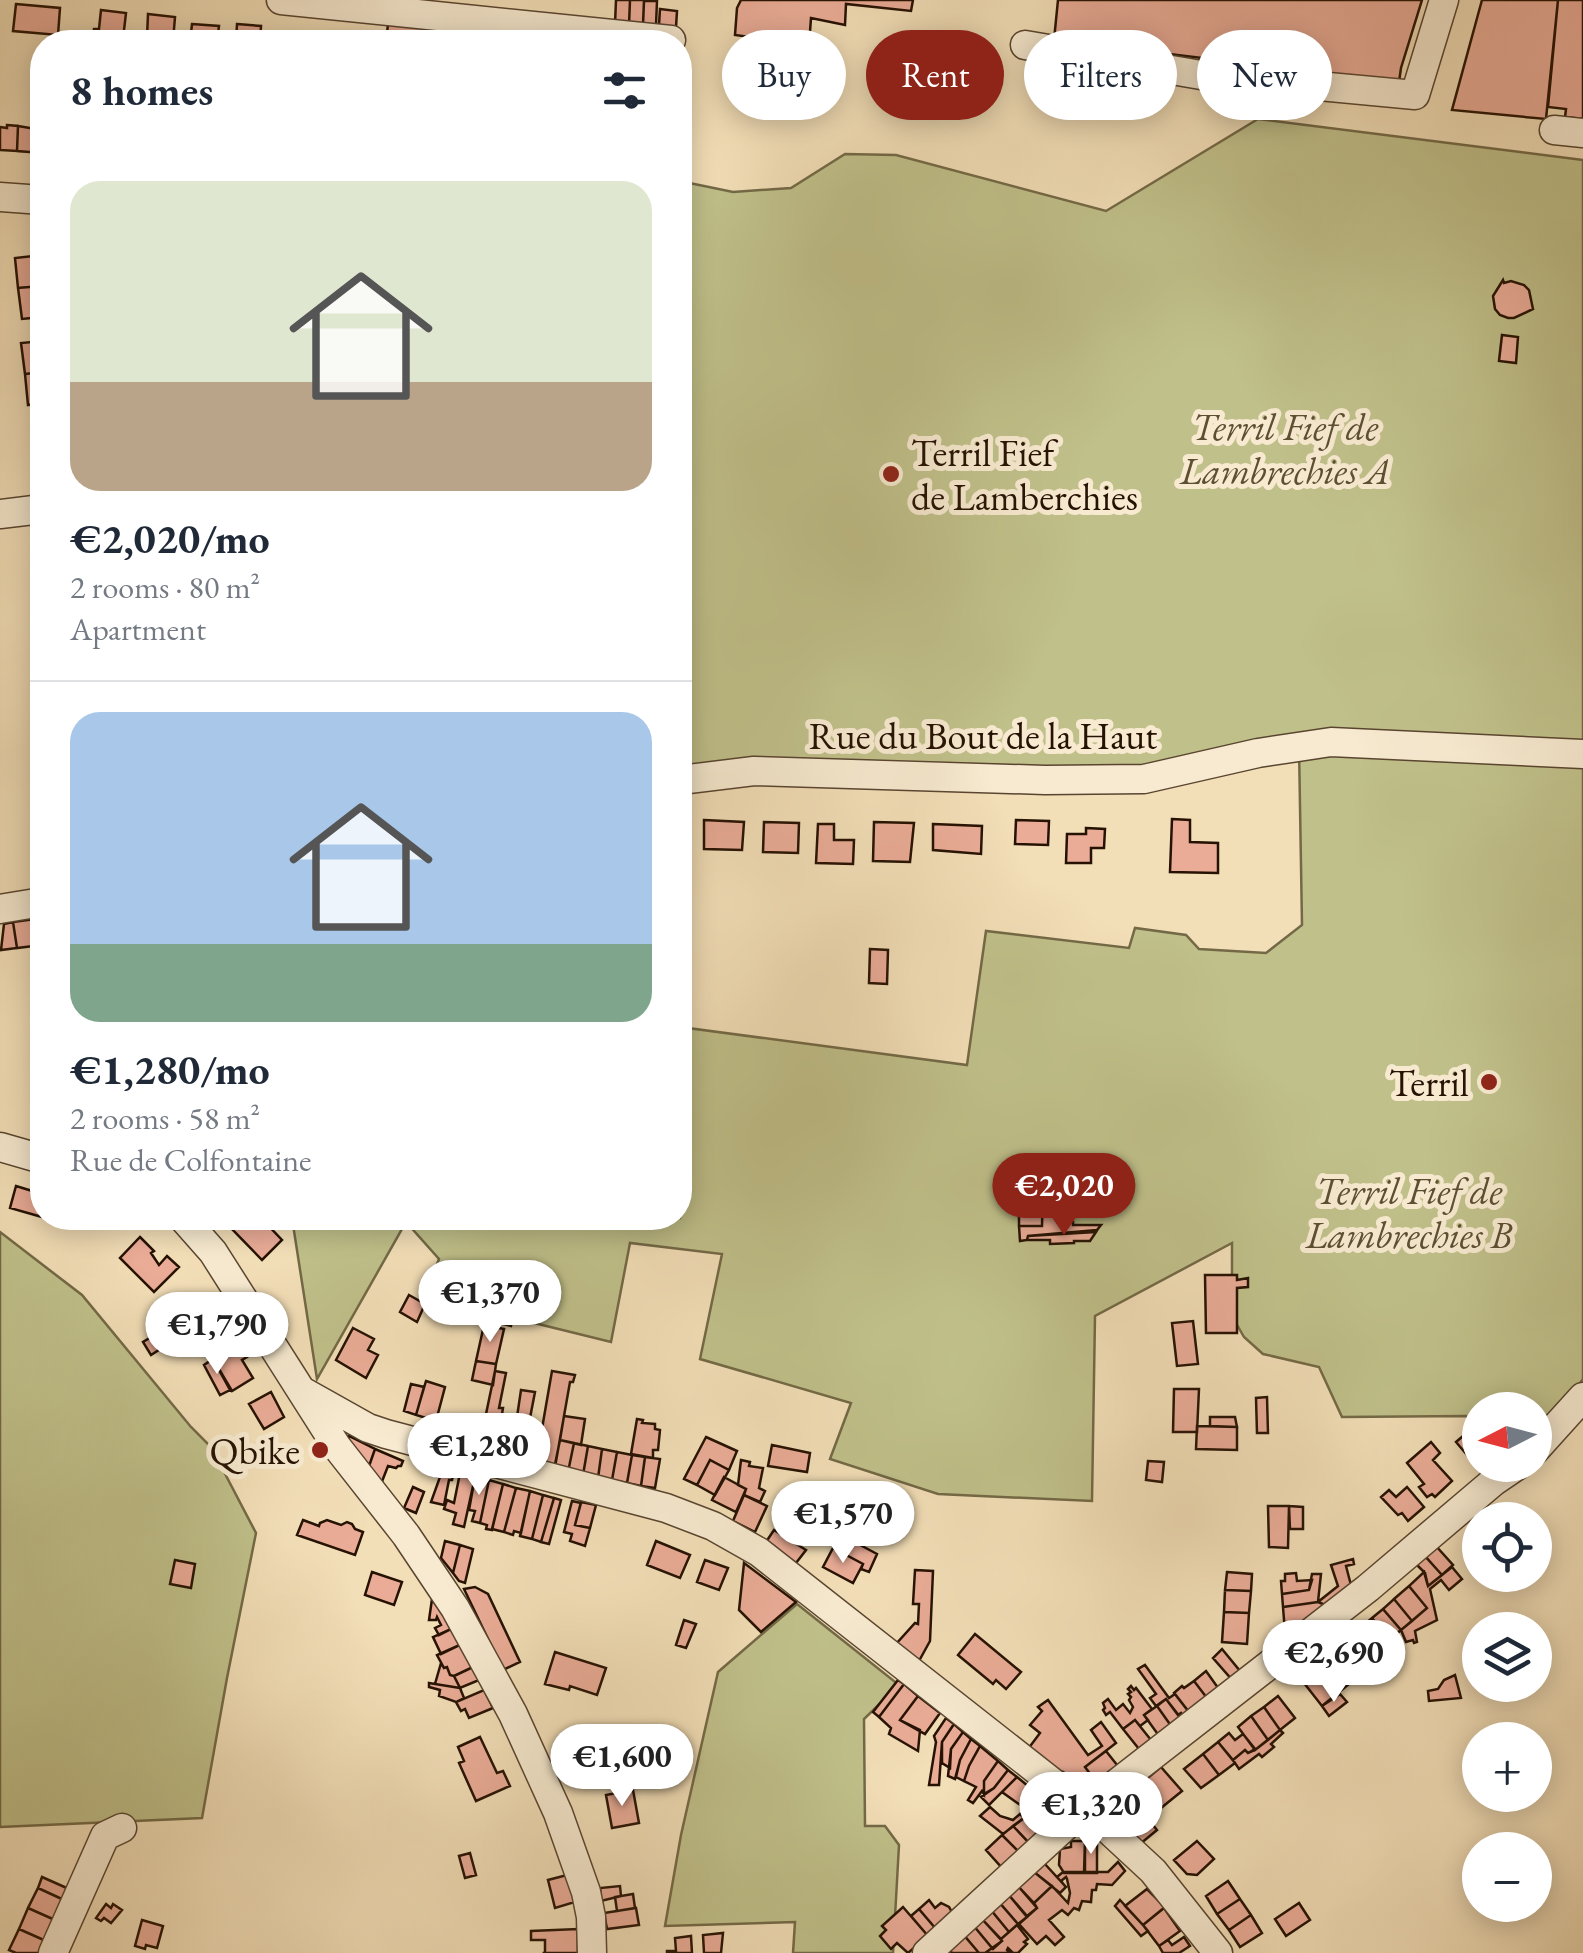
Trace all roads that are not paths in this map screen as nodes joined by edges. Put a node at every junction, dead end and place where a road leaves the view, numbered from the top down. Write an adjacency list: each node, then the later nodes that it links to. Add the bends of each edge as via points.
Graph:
1 (280, 0): 3 (street)
2 (1444, 0): 4 (street, via 1415,95)
3 (574, 30)
4 (1177, 71)
5 (1554, 130): 6 (street)
6 (1583, 132)
7 (0, 197): 8 (street)
8 (30, 199)
9 (30, 510): 10 (street)
10 (0, 514)
11 (1583, 754): 12 (street, Rue du Bout de la Haut, via 1330,742 1144,779 754,771)
12 (692, 779)
13 (30, 904): 14 (street)
14 (0, 910)
15 (0, 1147): 16 (street)
16 (30, 1156)
17 (194, 1230): 18 (street)
18 (302, 1390): 22 (street, via 386,1434 713,1526 804,1586); 25 (street, via 455,1608 513,1714 586,1892)
19 (1583, 1397): 20 (street)
20 (1552, 1431)
21 (1493, 1482): 22 (street)
22 (1085, 1808): 26 (street); 27 (street, via 1153,1871)
23 (122, 1828): 24 (street, via 106,1836)
24 (53, 1953)
25 (592, 1953)
26 (928, 1953)
27 (1218, 1953)

